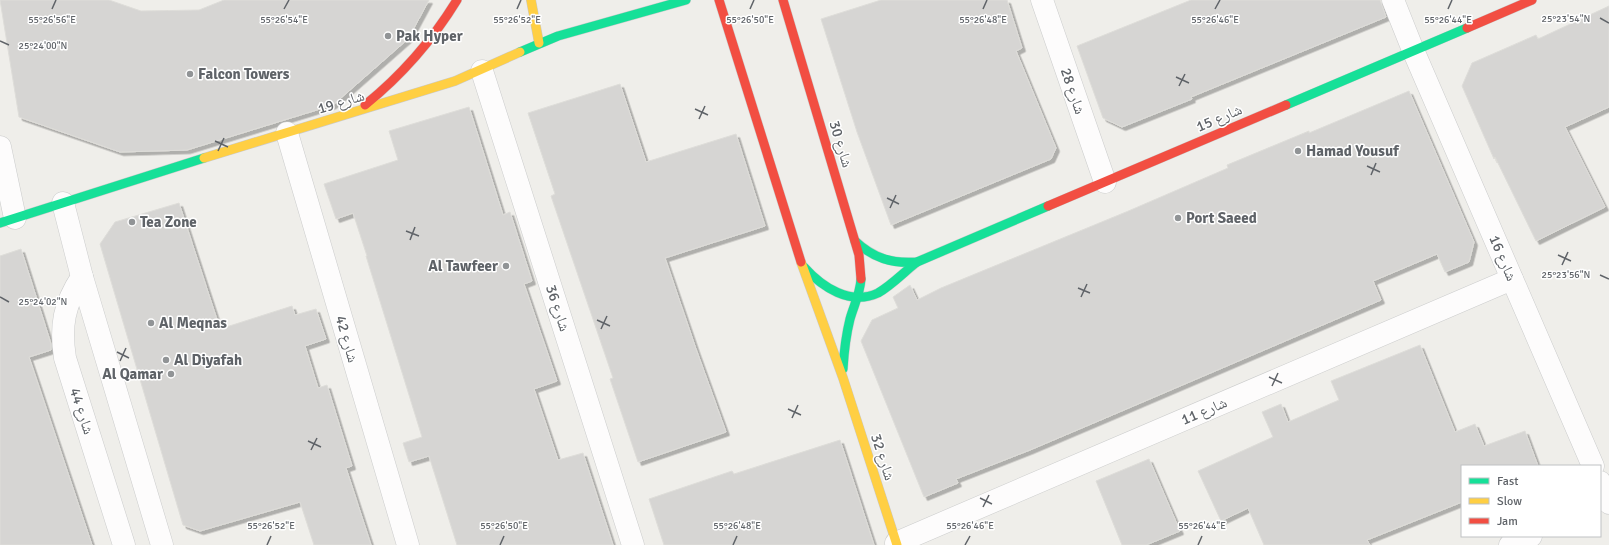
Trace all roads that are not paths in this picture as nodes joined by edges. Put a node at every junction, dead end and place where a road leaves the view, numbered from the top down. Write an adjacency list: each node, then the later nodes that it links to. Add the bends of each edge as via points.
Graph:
1 (457, 0): 12 (street, via 449,15 411,63 382,92)
2 (531, 0): 9 (street)
3 (686, 0): 9 (street, شارع 19)
4 (719, 0): 20 (street)
5 (1042, 0): 15 (street, شارع 28)
6 (1393, 0): 10 (street, شارع 16)
7 (1532, 0): 10 (street, شارع 15)
8 (783, 1): 18 (street, شارع 30)
9 (539, 43): 11 (street, شارع 19)
10 (1413, 50): 15 (street, شارع 15); 22 (street, شارع 16)
11 (482, 71): 12 (street, شارع 19); 33 (street, شارع 36)
12 (355, 113): 13 (street, شارع 19)
13 (287, 133): 16 (street, شارع 19); 32 (street, شارع 42)
14 (0, 147): 17 (street)
15 (1104, 182): 19 (street, شارع 15)
16 (63, 203): 17 (street, شارع 19); 21 (street)
17 (8, 221)
18 (855, 241): 19 (street, شارع 15, via 879,259); 23 (street, شارع 30, via 861,269)
19 (917, 262): 23 (street, شارع 15, via 880,292)
20 (802, 265): 23 (street, شارع 15, via 820,284 832,291); 24 (street, شارع 32)
21 (82, 277): 30 (street, شارع 44, via 68,302 63,330 65,358); 31 (street)
22 (1512, 279): 25 (street, شارع 16); 29 (street, شارع 11)
23 (858, 298): 24 (street, شارع 32, via 846,337)
24 (843, 378): 29 (street, شارع 32)
25 (1593, 465)
26 (1601, 484): 27 (street)
27 (1609, 503)
28 (1529, 537): 34 (street)
29 (897, 544)
30 (124, 545)
31 (162, 545)
32 (408, 545)
33 (633, 545)
34 (1510, 545)

